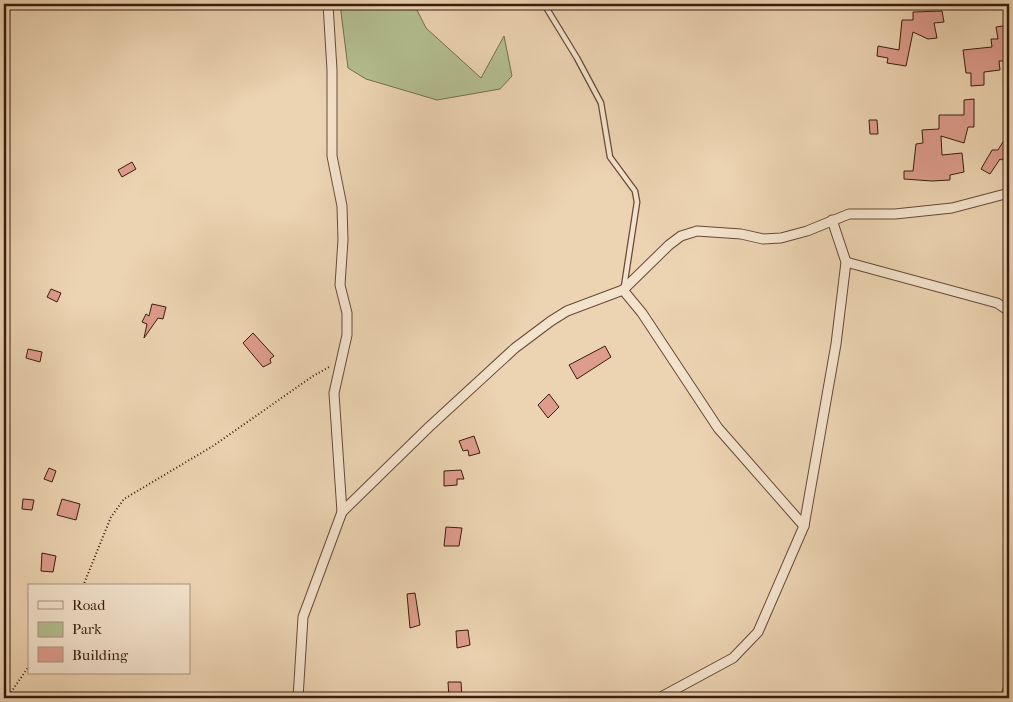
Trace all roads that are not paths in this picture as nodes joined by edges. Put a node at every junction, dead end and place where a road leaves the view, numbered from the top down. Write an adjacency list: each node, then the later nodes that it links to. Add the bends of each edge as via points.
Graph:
1 (328, 4): 8 (street, via 332,156 342,206 340,285 347,313 347,334 334,393)
2 (544, 4): 6 (lane, via 601,103 610,157 635,191 637,202)
3 (1009, 193): 4 (street, via 952,208 895,214 849,214)
4 (832, 220): 5 (street); 6 (street, via 781,238 762,239 697,231 681,236)
5 (846, 262): 7 (street, via 997,303); 9 (street, via 836,344)
6 (623, 290): 8 (street, via 567,311 515,348); 9 (street, via 642,313 718,428)
7 (1009, 311)
8 (342, 512): 11 (street, via 303,617)
9 (804, 526): 12 (street, via 758,632 733,658)
10 (1009, 686): 13 (street)
11 (298, 698)
12 (658, 698)
13 (1005, 698)

